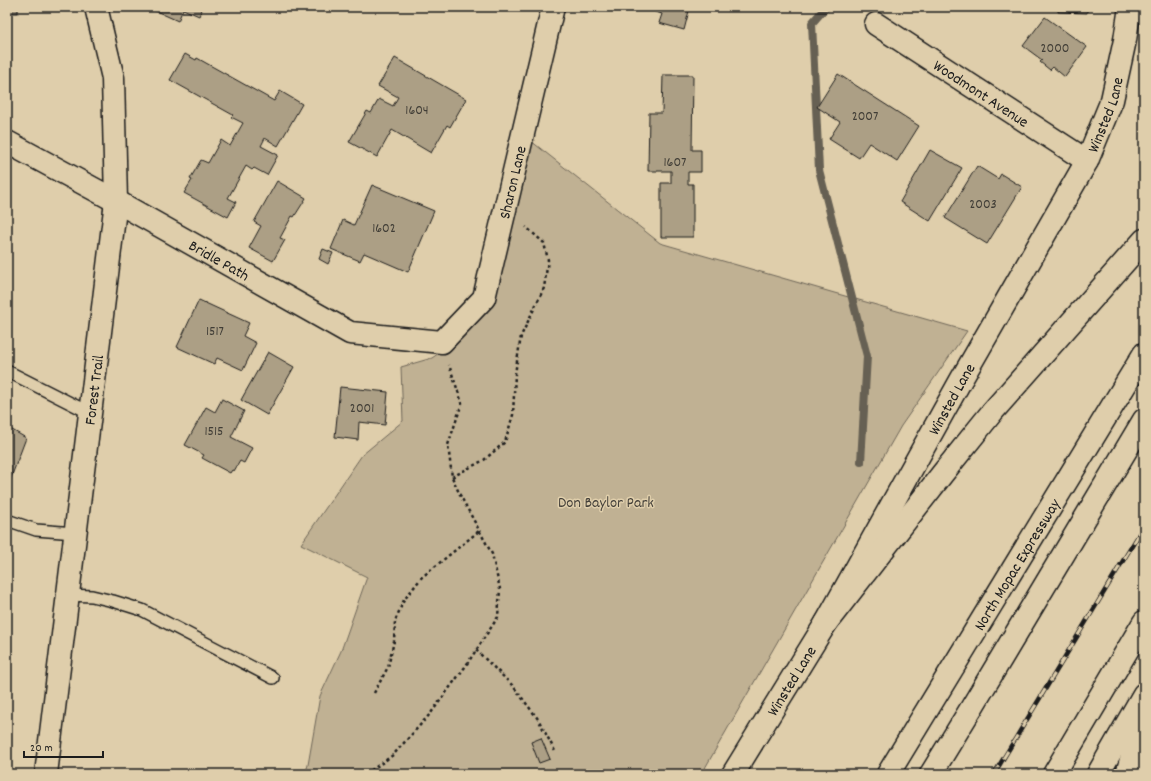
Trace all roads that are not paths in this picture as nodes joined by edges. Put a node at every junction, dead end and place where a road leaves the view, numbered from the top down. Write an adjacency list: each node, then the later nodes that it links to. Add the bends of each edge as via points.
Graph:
1 (96, 7): 7 (main road, Forest Trail, via 113,78)
2 (553, 7): 9 (main road, Sharon Lane, via 484,298)
3 (1130, 7): 6 (main road, Winsted Lane, via 1112,100)
4 (876, 24): 6 (main road, Woodmont Avenue)
5 (7, 142): 7 (main road, Bridle Path)
6 (1087, 161): 18 (main road, Winsted Lane)
7 (116, 202): 9 (main road, Bridle Path, via 350,333); 12 (main road, Forest Trail)
8 (1144, 240): 18 (main road, via 993,411)
9 (442, 342)
10 (1144, 354): 24 (main road, North Mopac Expressway)
11 (7, 371): 12 (lane)
12 (90, 413): 15 (main road, Forest Trail)
13 (1144, 420): 25 (main road)
14 (7, 520): 15 (lane, via 36,530)
15 (75, 533): 16 (main road, Forest Trail)
16 (68, 595): 19 (lane, via 92,596 142,610); 22 (main road, Forest Trail)
17 (1144, 622): 26 (main road)
18 (826, 623): 23 (main road, Winsted Lane)
19 (273, 678)
20 (1144, 694): 27 (main road)
21 (1144, 713): 28 (main road)
22 (46, 774)
23 (733, 774)
24 (888, 774)
25 (931, 774)
26 (1054, 774)
27 (1098, 774)
28 (1127, 774)

